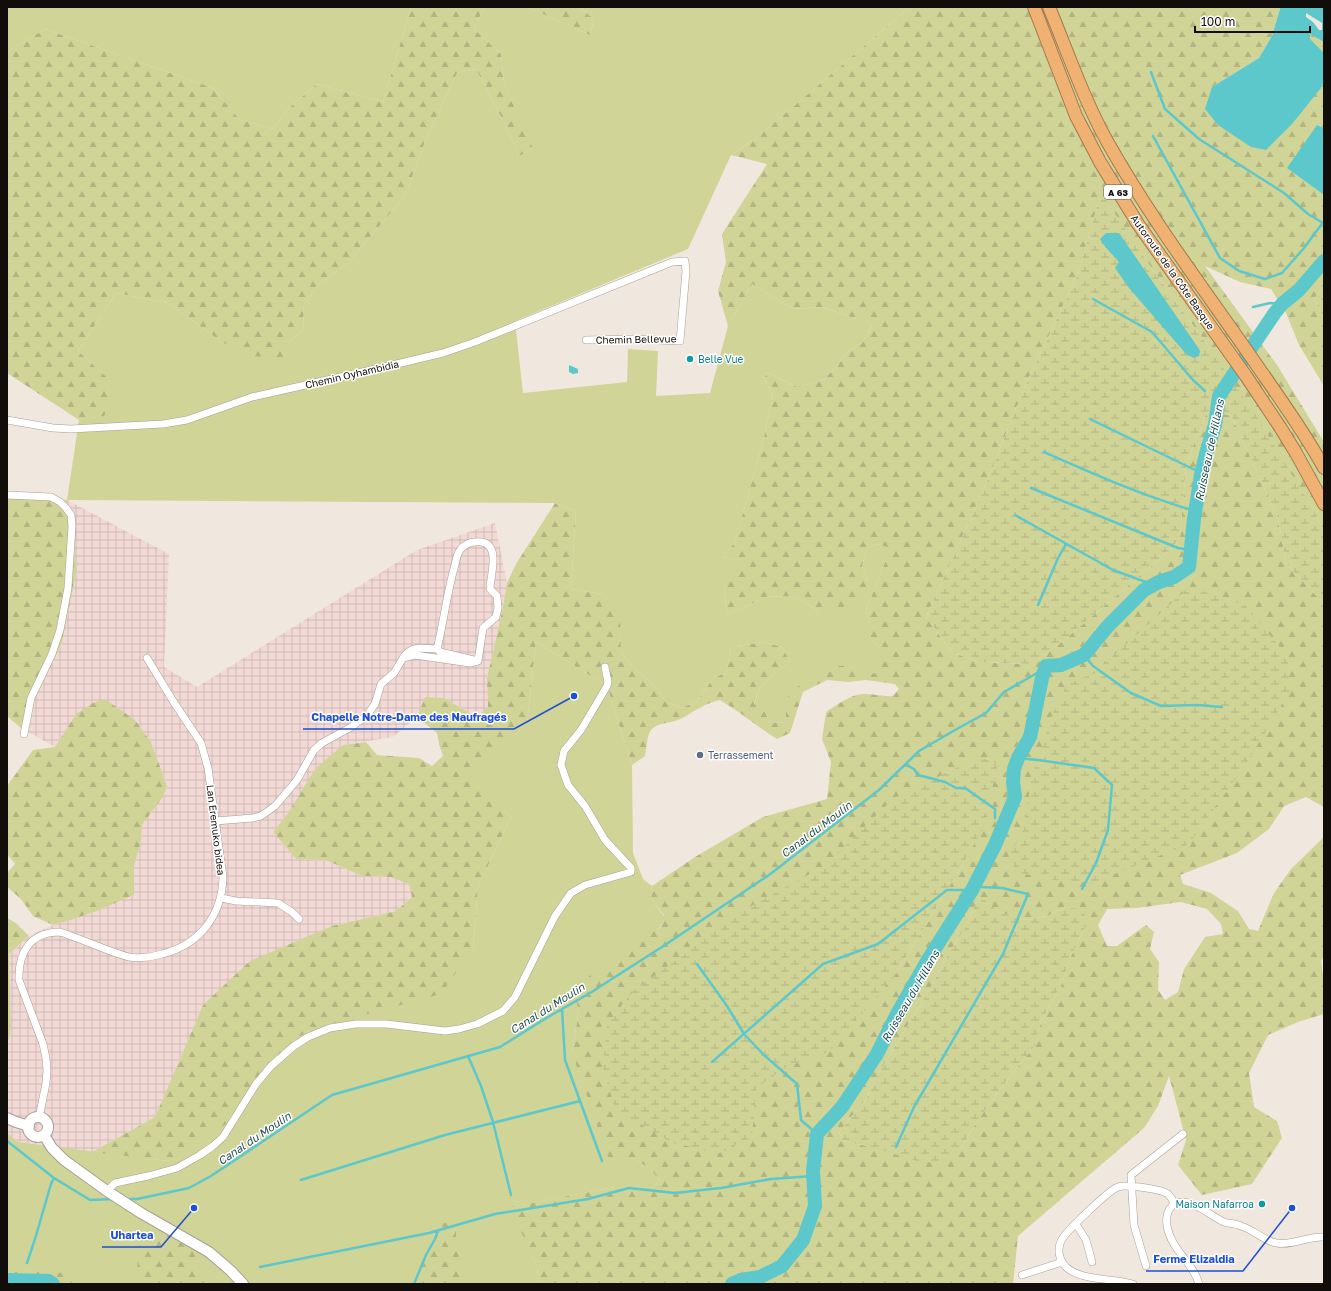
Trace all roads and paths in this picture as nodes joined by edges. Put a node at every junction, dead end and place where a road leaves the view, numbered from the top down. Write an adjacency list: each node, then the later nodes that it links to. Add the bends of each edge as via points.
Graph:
1 (1034, 7): 8 (highway, Autoroute de la Côte Basque / A 63, via 1076,116 1096,156 1138,224 1246,376 1296,453)
2 (1049, 7): 6 (highway, Autoroute de la Côte Basque / A 63, via 1088,104 1108,143 1156,220 1292,416)
3 (685, 261): 4 (street, Chemin Bellevue, via 680,340); 5 (street, Chemin Oyhambidia, via 672,262 443,353 252,397 187,420 163,424 71,429)
4 (586, 340)
5 (7, 420)
6 (1324, 468)
7 (7, 495): 14 (street, via 50,497 66,508 71,515 72,526 68,588 60,630 52,654 30,698)
8 (1324, 504)
9 (437, 649): 11 (street, via 410,649); 12 (street, via 440,652); 12 (street, via 452,573 459,551 466,544 484,542 494,556 490,589 497,596 498,608 496,617 483,628)
10 (147, 658): 15 (street, Lan Eremuko bidea, via 201,743 208,768)
11 (403, 658): 12 (street, via 415,655 470,663); 15 (street, via 394,673 381,684 375,704 368,714 314,750 297,780 276,806 253,818)
12 (478, 661)
13 (605, 668): 24 (street, via 607,686 581,730 564,751 562,765 568,785 585,806 605,840 631,872 585,884 571,894 555,916 515,997 503,1011 459,1029 433,1030 386,1024 356,1024 330,1028 308,1036 271,1066 256,1084 224,1137 213,1146 177,1168 115,1183)
14 (24, 734)
15 (215, 821): 16 (street, Lan Eremuko bidea, via 223,877)
16 (221, 898): 17 (street, via 278,903); 19 (street, Lan Eremuko bidea, via 212,920 200,934 184,946 162,954 143,958 128,957 60,932 43,935 33,940 26,948 21,958 19,980 43,1044 47,1070)
17 (299, 919)
18 (7, 1118): 20 (street)
19 (40, 1118): 20 (street, via 32,1120); 22 (street, via 48,1126)
20 (29, 1126): 22 (street, via 32,1135)
21 (1183, 1134): 23 (street, via 1131,1175)
22 (44, 1135): 24 (street, via 64,1160)
23 (1131, 1187): 25 (street, via 1162,1192); 26 (street, via 1116,1188); 30 (street, via 1134,1226)
24 (107, 1191): 32 (street, via 209,1252)
25 (1175, 1204): 27 (street, via 1190,1203 1224,1222 1241,1225 1264,1240 1275,1243 1291,1244 1314,1237); 34 (street, via 1169,1209 1167,1226 1175,1248)
26 (1076, 1224): 28 (street, via 1061,1241 1059,1253); 29 (street, via 1086,1240)
27 (1324, 1237)
28 (1062, 1262): 31 (street); 33 (street, via 1076,1273)
29 (1092, 1262)
30 (1146, 1266)
31 (1022, 1275)
32 (243, 1284)
33 (1133, 1284)
34 (1199, 1284)

